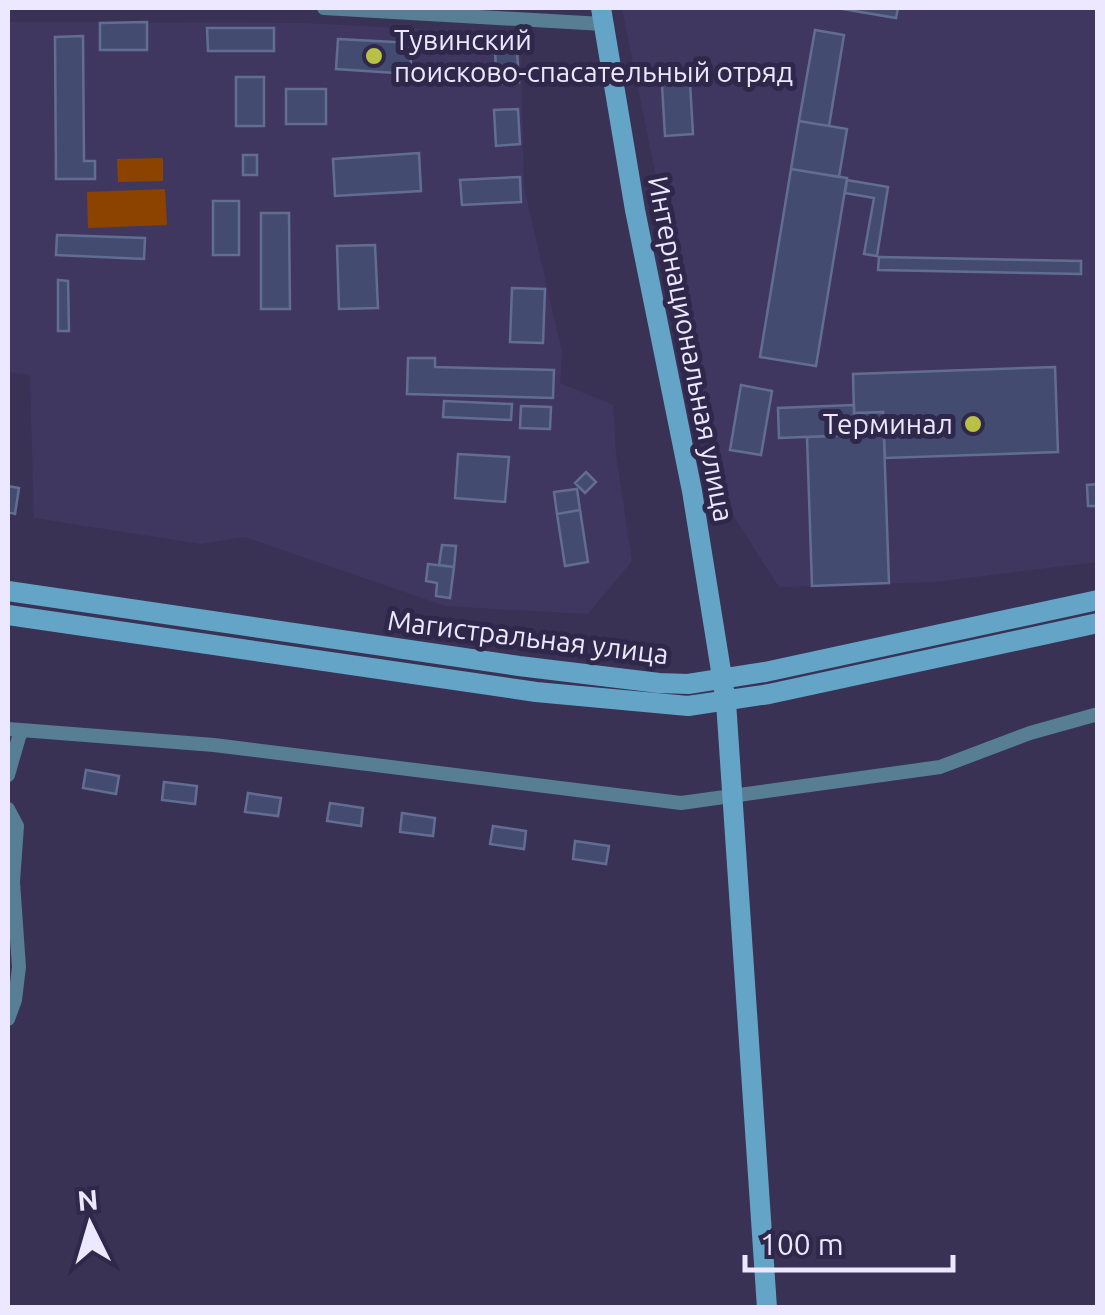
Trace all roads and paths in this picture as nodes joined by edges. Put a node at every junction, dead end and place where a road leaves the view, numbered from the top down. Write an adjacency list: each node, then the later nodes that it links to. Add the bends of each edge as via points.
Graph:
1 (324, 8): 2 (street)
2 (602, 16): 7 (main road, Интернациональная улица)
3 (8, 592): 7 (main road, Магистральная улица, via 659,684)
4 (1098, 600): 7 (main road, Магистральная улица)
5 (8, 615): 8 (main road, Магистральная улица, via 536,692 658,705)
6 (1098, 623): 8 (main road, Магистральная улица)
7 (723, 680): 8 (main road, Интернациональная улица)
8 (726, 702): 12 (main road, Интернациональная улица)
9 (1098, 714): 12 (street, via 940,766)
10 (14, 730): 11 (street); 12 (street, via 214,745 681,804)
11 (8, 775)
12 (732, 796): 15 (main road, Интернациональная улица)
13 (8, 809): 14 (street, via 16,826 19,967)
14 (8, 1019)
15 (767, 1308)

